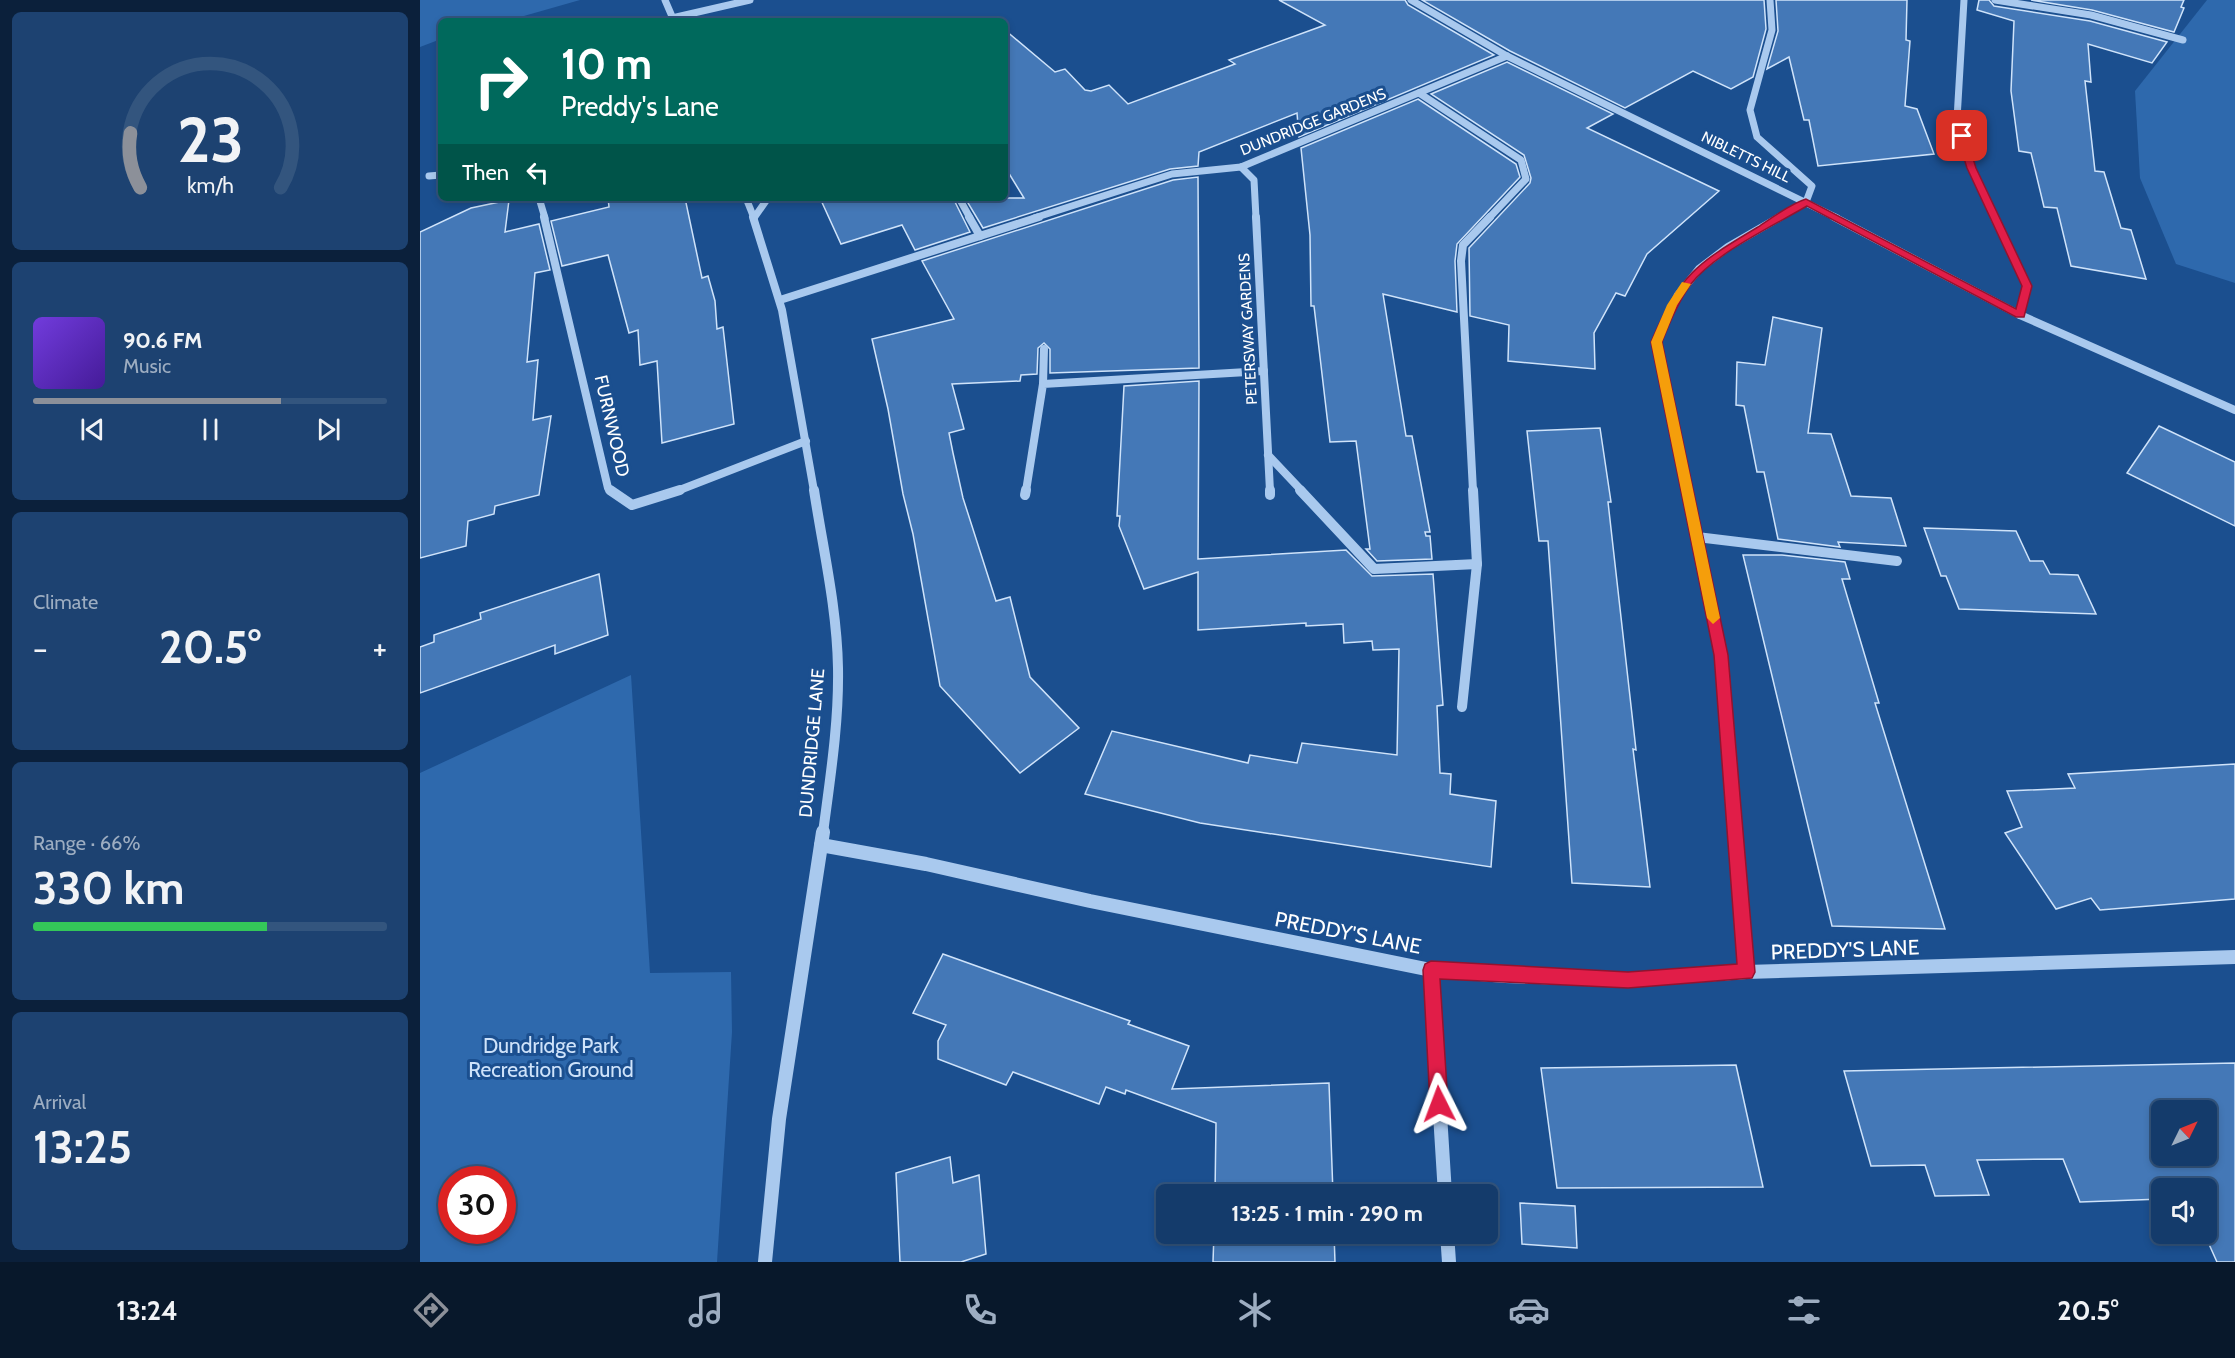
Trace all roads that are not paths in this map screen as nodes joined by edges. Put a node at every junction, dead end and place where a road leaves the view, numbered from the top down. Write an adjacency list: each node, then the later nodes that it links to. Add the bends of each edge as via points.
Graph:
1 (665, 0): 7 (street)
2 (750, 0): 8 (street)
3 (1411, 0): 10 (street, NIBLETTS HILL)
4 (1770, 0): 19 (street, via 1772,30 1750,110 1757,137 1812,186)
5 (1964, 0): 23 (street, via 1957,119 1971,168 2027,286)
6 (1995, 0): 9 (street, via 2091,15)
7 (672, 18)
8 (681, 18)
9 (2183, 40)
10 (1507, 56): 11 (street, DUNDRIDGE GARDENS); 19 (street, NIBLETTS HILL)
11 (1419, 93): 12 (street, DUNDRIDGE GARDENS); 34 (street, via 1521,160 1526,179 1463,245)
12 (1241, 167): 21 (street, DUNDRIDGE GARDENS, via 1172,174); 25 (street, PETERSWAY GARDENS, via 1254,180)
13 (438, 175): 14 (street)
14 (429, 176)
15 (540, 201): 28 (street, FURNWOOD, via 608,488 632,505)
16 (747, 201): 20 (street, DUNDRIDGE LANE)
17 (766, 201): 20 (street)
18 (961, 201): 21 (street)
19 (1806, 202): 23 (street, NIBLETTS HILL); 32 (street, via 1711,260 1689,280 1672,305 1656,342)
20 (754, 218): 22 (street, DUNDRIDGE LANE)
21 (981, 236): 22 (street, DUNDRIDGE GARDENS)
22 (780, 300): 28 (street, DUNDRIDGE LANE)
23 (2020, 315): 27 (street, NIBLETTS HILL)
24 (1044, 349): 26 (street)
25 (1264, 371): 26 (street); 29 (street, PETERSWAY GARDENS)
26 (1043, 384): 30 (street)
27 (2235, 410)
28 (806, 441): 36 (street, DUNDRIDGE LANE, via 837,628 838,691)
29 (1268, 455): 31 (street, PETERSWAY GARDENS); 34 (street, via 1374,569)
30 (1024, 495)
31 (1270, 495)
32 (1696, 537): 33 (street); 39 (street, via 1721,655)
33 (1897, 561)
34 (1477, 564): 35 (street)
35 (1462, 707)
36 (821, 845): 38 (street, PREDDY'S LANE); 42 (street, DUNDRIDGE LANE, via 768,1188)
37 (2235, 957): 39 (street, PREDDY'S LANE)
38 (1431, 970): 39 (street, PREDDY'S LANE, via 1628,980); 40 (street)
39 (1746, 972)
40 (1444, 1184)
41 (1448, 1244): 43 (street)
42 (765, 1262)
43 (1449, 1262)

